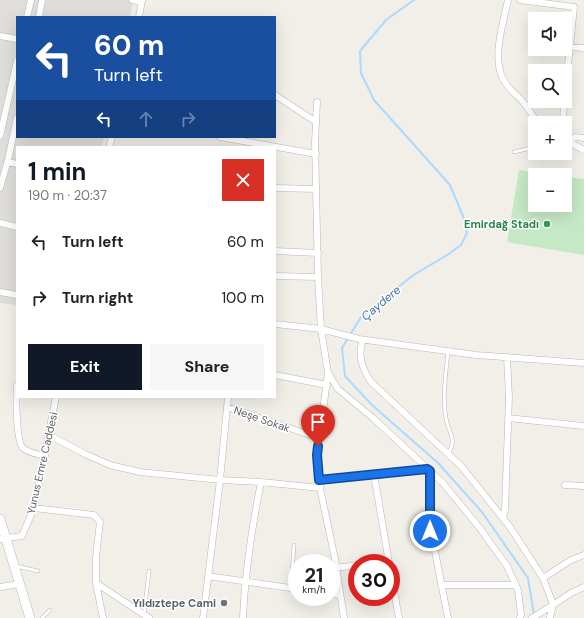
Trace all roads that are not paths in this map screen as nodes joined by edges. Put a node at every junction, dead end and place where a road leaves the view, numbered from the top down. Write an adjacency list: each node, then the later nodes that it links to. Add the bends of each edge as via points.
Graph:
1 (31, 0): 9 (street)
2 (42, 0): 10 (street)
3 (132, 0): 7 (street)
4 (508, 0): 22 (street, via 501,34 499,69 506,84)
5 (520, 0): 8 (street)
6 (575, 0): 8 (street)
7 (142, 1): 11 (street)
8 (574, 7): 12 (street)
9 (27, 16)
10 (39, 16)
11 (139, 16)
12 (572, 23)
13 (0, 36): 14 (street)
14 (16, 39)
15 (572, 47): 16 (street)
16 (584, 48)
17 (16, 65): 20 (street)
18 (276, 96): 24 (street)
19 (0, 98): 20 (street)
20 (8, 100): 25 (street)
21 (317, 102): 24 (street)
22 (533, 116)
23 (16, 122): 36 (street)
24 (316, 122): 35 (street)
25 (0, 136)
26 (226, 138): 30 (street)
27 (584, 138): 28 (street)
28 (572, 139)
29 (572, 144): 33 (street)
30 (271, 146)
31 (276, 147): 35 (street)
32 (528, 149): 34 (lane)
33 (584, 150)
34 (514, 152)
35 (316, 154): 40 (street)
36 (7, 162): 37 (street); 38 (street)
37 (16, 164)
38 (0, 188)
39 (276, 188): 40 (street)
40 (316, 188): 44 (street)
41 (0, 223): 42 (street)
42 (16, 227)
43 (276, 251): 44 (street)
44 (318, 253): 46 (street)
45 (276, 276): 46 (street)
46 (318, 277): 50 (street)
47 (0, 292): 48 (street)
48 (16, 295)
49 (276, 324): 50 (street)
50 (321, 329): 51 (street); 55 (street)
51 (361, 339): 52 (street); 66 (street, via 360,359 371,382)
52 (448, 351): 53 (street); 66 (lane, via 445,409 454,440)
53 (507, 357): 54 (street); 62 (street)
54 (584, 363)
55 (328, 374): 57 (street); 68 (street, via 338,389)
56 (276, 375): 57 (street)
57 (327, 385): 65 (street)
58 (16, 398): 67 (street, via 20,444 26,450)
59 (56, 398): 64 (street, Yunus Emre Caddesi)
60 (228, 398): 61 (street)
61 (227, 407): 65 (street, Neşe Sokak); 70 (street)
62 (508, 418): 63 (street); 77 (street)
63 (584, 426)
64 (49, 435): 67 (street, Yunus Emre Caddesi); 70 (street, via 85,454 140,472)
65 (319, 438): 71 (street)
66 (448, 453): 77 (street)
67 (44, 456): 76 (street, Yunus Emre Caddesi)
68 (429, 470): 69 (street); 93 (street, via 430,531); 94 (street, via 442,482 478,527 507,566)
69 (374, 474): 71 (street); 83 (street)
70 (220, 480): 72 (street); 88 (street)
71 (319, 480): 75 (street)
72 (261, 482): 75 (street); 90 (street)
73 (566, 485): 74 (street)
74 (584, 486)
75 (320, 488): 82 (street)
76 (34, 508): 79 (street, Yunus Emre Caddesi, via 22,536); 91 (street, via 94,515 100,522)
77 (503, 518): 89 (street)
78 (0, 519): 79 (main road)
79 (3, 539): 85 (main road)
80 (294, 545): 81 (lane)
81 (294, 554)
82 (333, 554)
83 (388, 554)
84 (584, 555): 89 (street)
85 (14, 565): 86 (lane); 92 (main road)
86 (38, 571)
87 (149, 571): 102 (lane)
88 (208, 576): 90 (street); 106 (street)
89 (543, 578): 99 (street)
90 (245, 582): 96 (street); 107 (street)
91 (96, 583): 102 (street); 105 (street)
92 (19, 584): 95 (street); 103 (main road)
93 (441, 585): 94 (street); 110 (street)
94 (516, 585): 111 (street)
95 (0, 587)
96 (288, 587)
97 (584, 588): 99 (street)
98 (340, 595): 108 (street)
99 (553, 604): 112 (street); 113 (street)
100 (397, 606): 109 (street)
101 (50, 610): 104 (lane)
102 (147, 616)
103 (30, 618)
104 (42, 618)
105 (103, 618)
106 (203, 618)
107 (244, 618)
108 (344, 618)
109 (399, 618)
110 (448, 618)
111 (520, 618)
112 (532, 618)
113 (550, 618)

